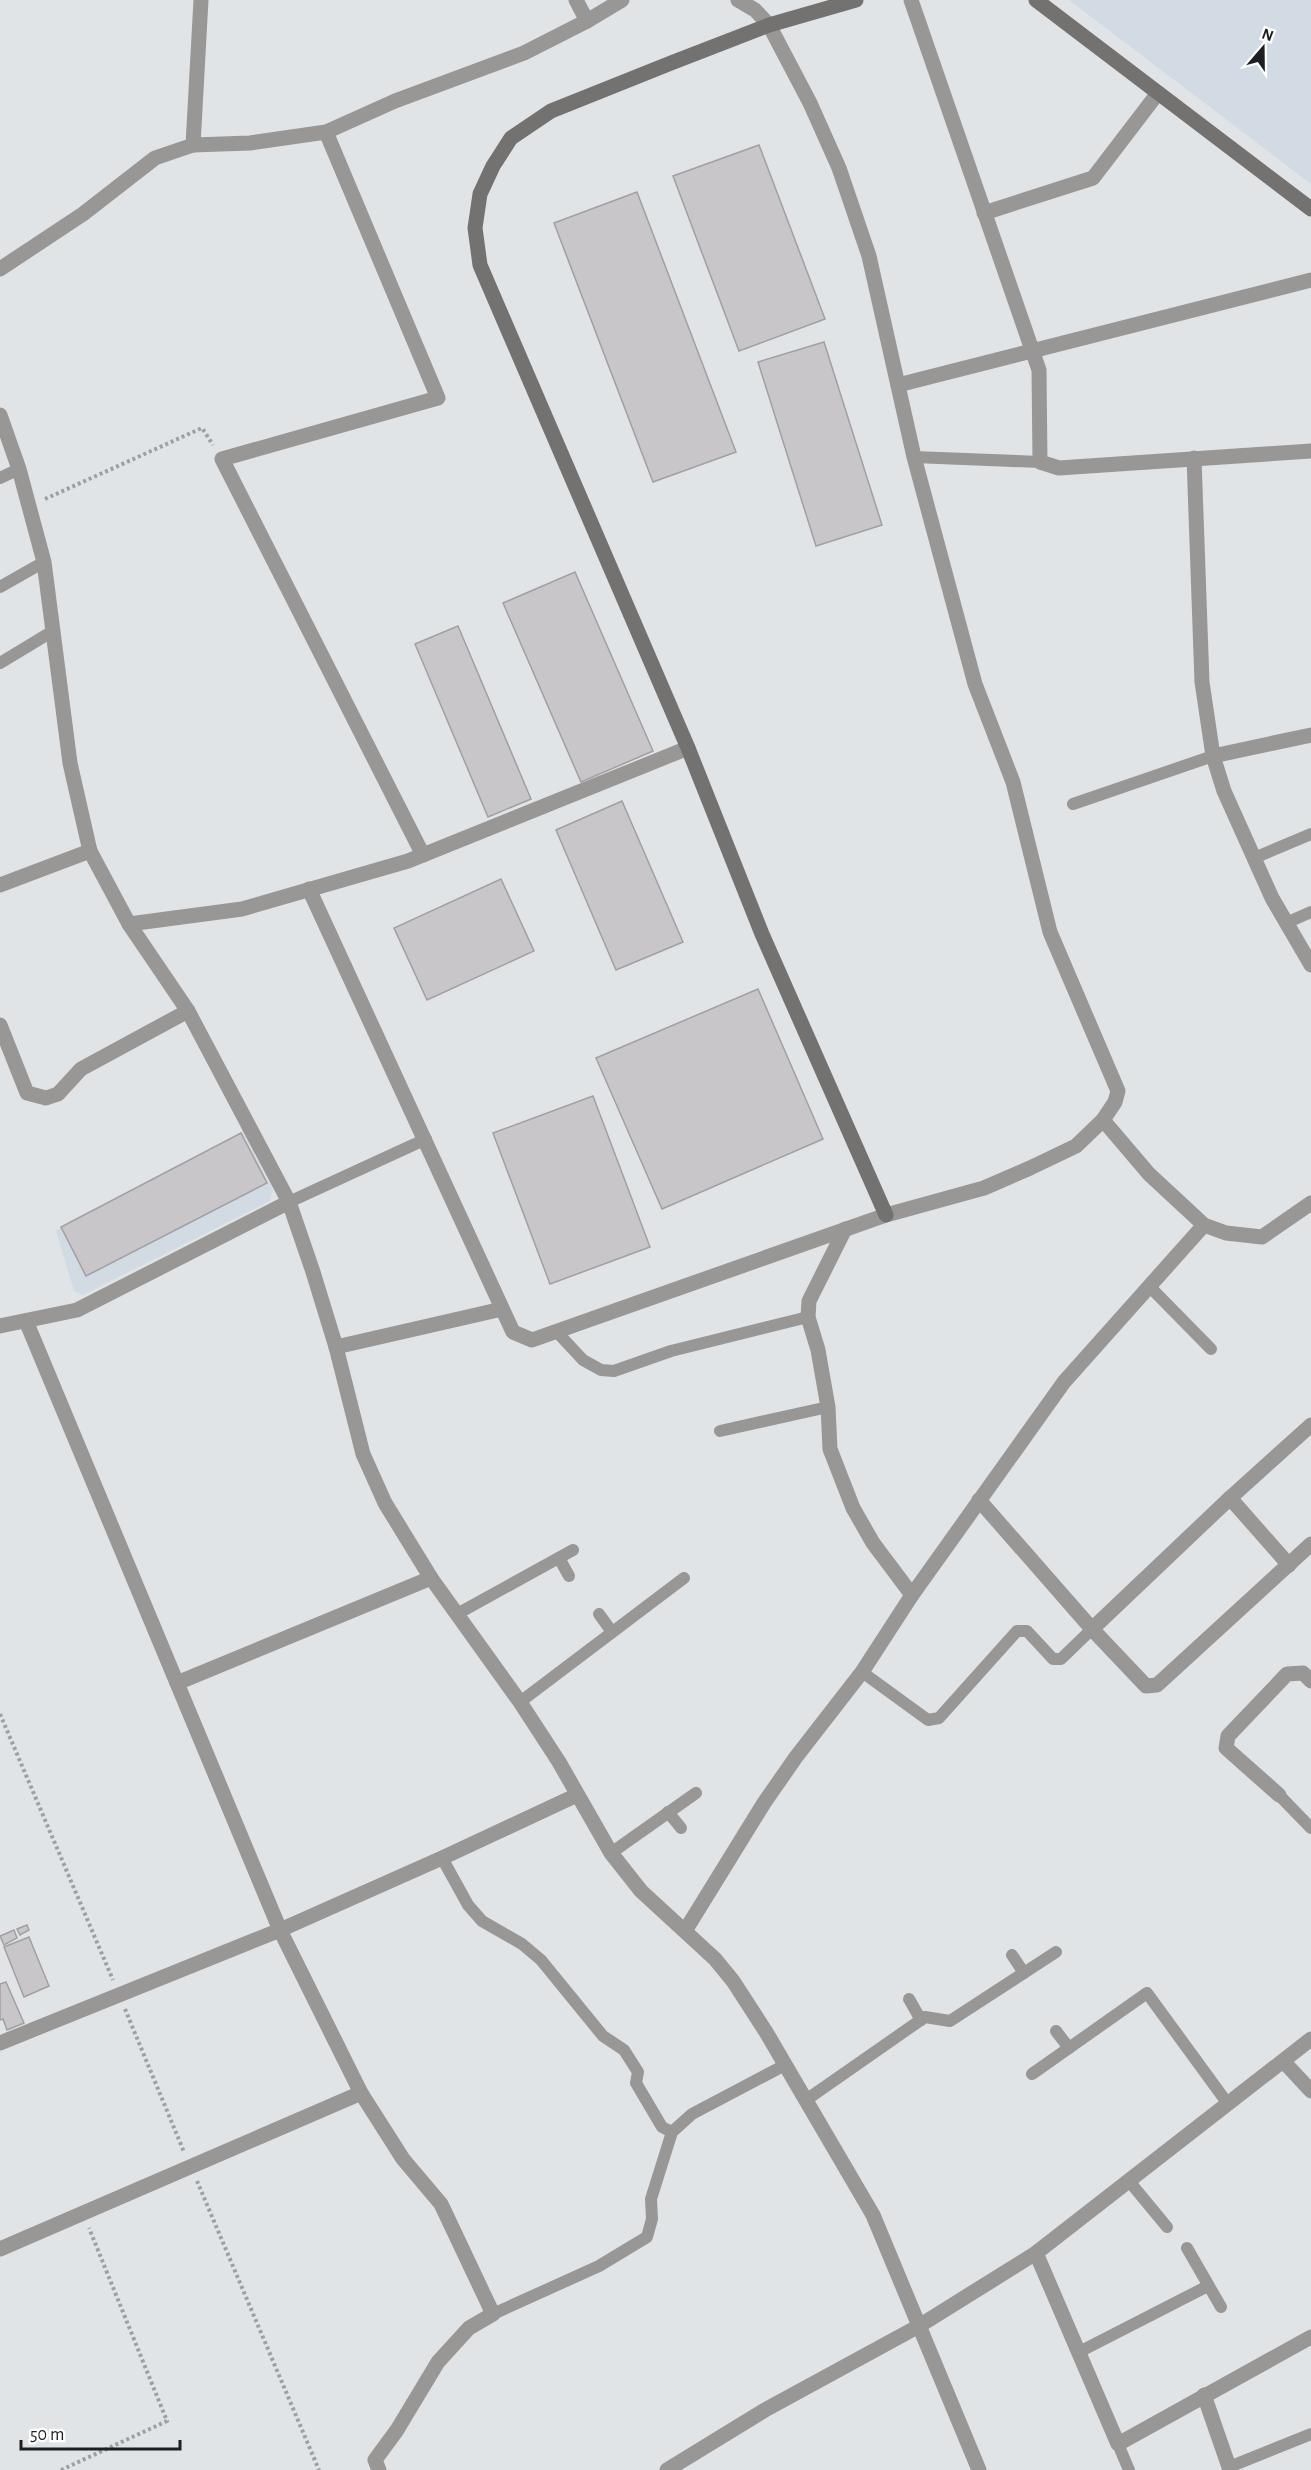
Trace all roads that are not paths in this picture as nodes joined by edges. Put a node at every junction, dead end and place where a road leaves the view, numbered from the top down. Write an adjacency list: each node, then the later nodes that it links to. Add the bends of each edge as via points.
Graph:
1 (201, 0): 12 (street)
2 (576, 0): 8 (street)
3 (622, 0): 8 (street)
4 (738, 0): 9 (street)
5 (856, 0): 9 (street)
6 (911, 0): 14 (street)
7 (1036, 0): 10 (street)
8 (587, 21): 11 (street, via 524,53 395,101)
9 (769, 25): 18 (street, via 839,168 869,256); 31 (street, via 551,111 511,138 480,194 475,228 480,265)
10 (1158, 93): 13 (street); 14 (street, via 1093,178)
11 (326, 132): 12 (street, via 250,143); 36 (street, via 438,398 222,459)
12 (193, 145): 15 (street, via 155,158 83,214)
13 (1311, 209)
14 (984, 213): 17 (street)
15 (0, 269)
16 (1311, 280): 17 (street)
17 (1032, 351): 18 (street); 23 (street, via 1040,370)
18 (898, 386): 21 (street)
19 (0, 415): 24 (street)
20 (1311, 451): 22 (street)
21 (914, 457): 23 (lane); 46 (street, via 975,684 1013,782 1050,933 1118,1091)
22 (1194, 458): 23 (street, via 1059,468); 32 (street, via 1202,682)
23 (1040, 462)
24 (20, 469): 25 (lane); 26 (street)
25 (0, 478)
26 (44, 562): 27 (lane); 28 (street)
27 (0, 586)
28 (53, 631): 29 (lane); 35 (street, via 70,763)
29 (0, 663)
30 (1311, 735): 32 (street)
31 (688, 748): 36 (street); 50 (street, via 762,934)
32 (1213, 756): 33 (lane); 37 (street)
33 (1073, 804)
34 (1311, 834): 37 (lane)
35 (90, 851): 38 (street); 42 (street)
36 (423, 855): 39 (street)
37 (1254, 858): 41 (street)
38 (0, 885)
39 (309, 889): 42 (street, via 242,909); 47 (street)
40 (1311, 912): 41 (lane)
41 (1286, 923): 43 (street)
42 (129, 924): 44 (street)
43 (1311, 965)
44 (188, 1011): 45 (street, via 81,1069 58,1094 46,1098 27,1093); 48 (street)
45 (0, 1025)
46 (1102, 1120): 50 (street, via 1076,1146 1030,1168 984,1188); 51 (street, via 1149,1174)
47 (426, 1139): 48 (lane); 54 (street)
48 (289, 1202): 56 (street, via 77,1310); 59 (street)
49 (1311, 1203): 51 (street, via 1262,1237 1226,1233)
50 (886, 1215): 52 (street)
51 (1204, 1225): 53 (street)
52 (845, 1229): 55 (street, via 809,1301); 58 (street)
53 (1149, 1286): 60 (lane); 65 (street, via 1064,1382)
54 (502, 1309): 58 (street, via 513,1332 532,1340); 59 (street)
55 (808, 1317): 58 (lane, via 671,1351 614,1371 601,1370 583,1360); 61 (street)
56 (26, 1321): 57 (street); 80 (street)
57 (0, 1326)
58 (556, 1331)
59 (336, 1347): 71 (street, via 363,1454 385,1503)
60 (1211, 1348)
61 (828, 1407): 63 (lane); 73 (street, via 830,1449 853,1508 873,1543)
62 (1311, 1425): 64 (street)
63 (720, 1431)
64 (1230, 1497): 69 (street); 76 (street)
65 (979, 1500): 73 (street); 76 (street)
66 (1311, 1544): 69 (street)
67 (573, 1550): 68 (lane)
68 (559, 1558): 70 (lane); 74 (lane)
69 (1289, 1565): 76 (street, via 1157,1685 1146,1686)
70 (569, 1576)
71 (431, 1578): 74 (street); 80 (street)
72 (684, 1578): 77 (lane)
73 (912, 1594): 78 (street)
74 (457, 1614): 81 (street)
75 (599, 1614): 77 (lane)
76 (1092, 1629): 78 (lane, via 1060,1659 1053,1659 1028,1631 1017,1631 939,1718 928,1720)
77 (612, 1632): 81 (lane)
78 (862, 1672): 91 (street, via 796,1757)
79 (1311, 1681): 84 (street, via 1303,1673 1287,1674 1228,1736 1226,1748)
80 (177, 1683): 90 (street)
81 (520, 1702): 83 (street)
82 (696, 1793): 85 (lane)
83 (577, 1795): 88 (street); 89 (street)
84 (1279, 1795): 87 (lane)
85 (669, 1812): 86 (lane); 88 (lane)
86 (681, 1828)
87 (1311, 1828)
88 (611, 1853): 91 (street, via 641,1892)
89 (442, 1858): 90 (street); 108 (lane, via 468,1905 482,1920 541,1960 603,2036 624,2050 638,2072 636,2083 662,2127)
90 (280, 1930): 99 (street); 105 (street)
91 (685, 1931): 102 (street, via 733,1981)
92 (1056, 1952): 94 (lane)
93 (1012, 1955): 94 (lane)
94 (1024, 1973): 96 (lane, via 950,2021)
95 (909, 1999): 96 (lane)
96 (921, 2020): 106 (lane)
97 (1056, 2031): 100 (lane)
98 (1311, 2039): 101 (street)
99 (0, 2043)
100 (1069, 2048): 103 (lane); 107 (lane, via 1147,1993)
101 (1284, 2062): 104 (street); 107 (street)
102 (785, 2065): 106 (street); 108 (lane, via 693,2114)
103 (1032, 2074)
104 (1311, 2091)
105 (361, 2093): 112 (street); 116 (street, via 403,2159 441,2204)
106 (806, 2100): 117 (street, via 873,2215)
107 (1228, 2104): 109 (street)
108 (672, 2132): 116 (lane, via 651,2199 652,2219 647,2237 599,2266)
109 (1129, 2181): 110 (lane); 113 (street)
110 (1167, 2227)
111 (1188, 2248): 114 (lane)
112 (0, 2249)
113 (1036, 2253): 117 (street); 119 (street)
114 (1208, 2286): 115 (lane); 119 (lane)
115 (1221, 2307)
116 (494, 2314): 124 (street, via 469,2328 438,2362 375,2460)
117 (919, 2326): 125 (street, via 765,2410); 126 (street)
118 (1311, 2337): 120 (street)
119 (1079, 2352): 122 (street)
120 (1204, 2395): 122 (street); 123 (street)
121 (1311, 2434): 123 (lane)
122 (1118, 2444): 127 (lane)
123 (1229, 2469)
124 (379, 2470)
125 (667, 2470)
126 (979, 2470)
127 (1129, 2470)

